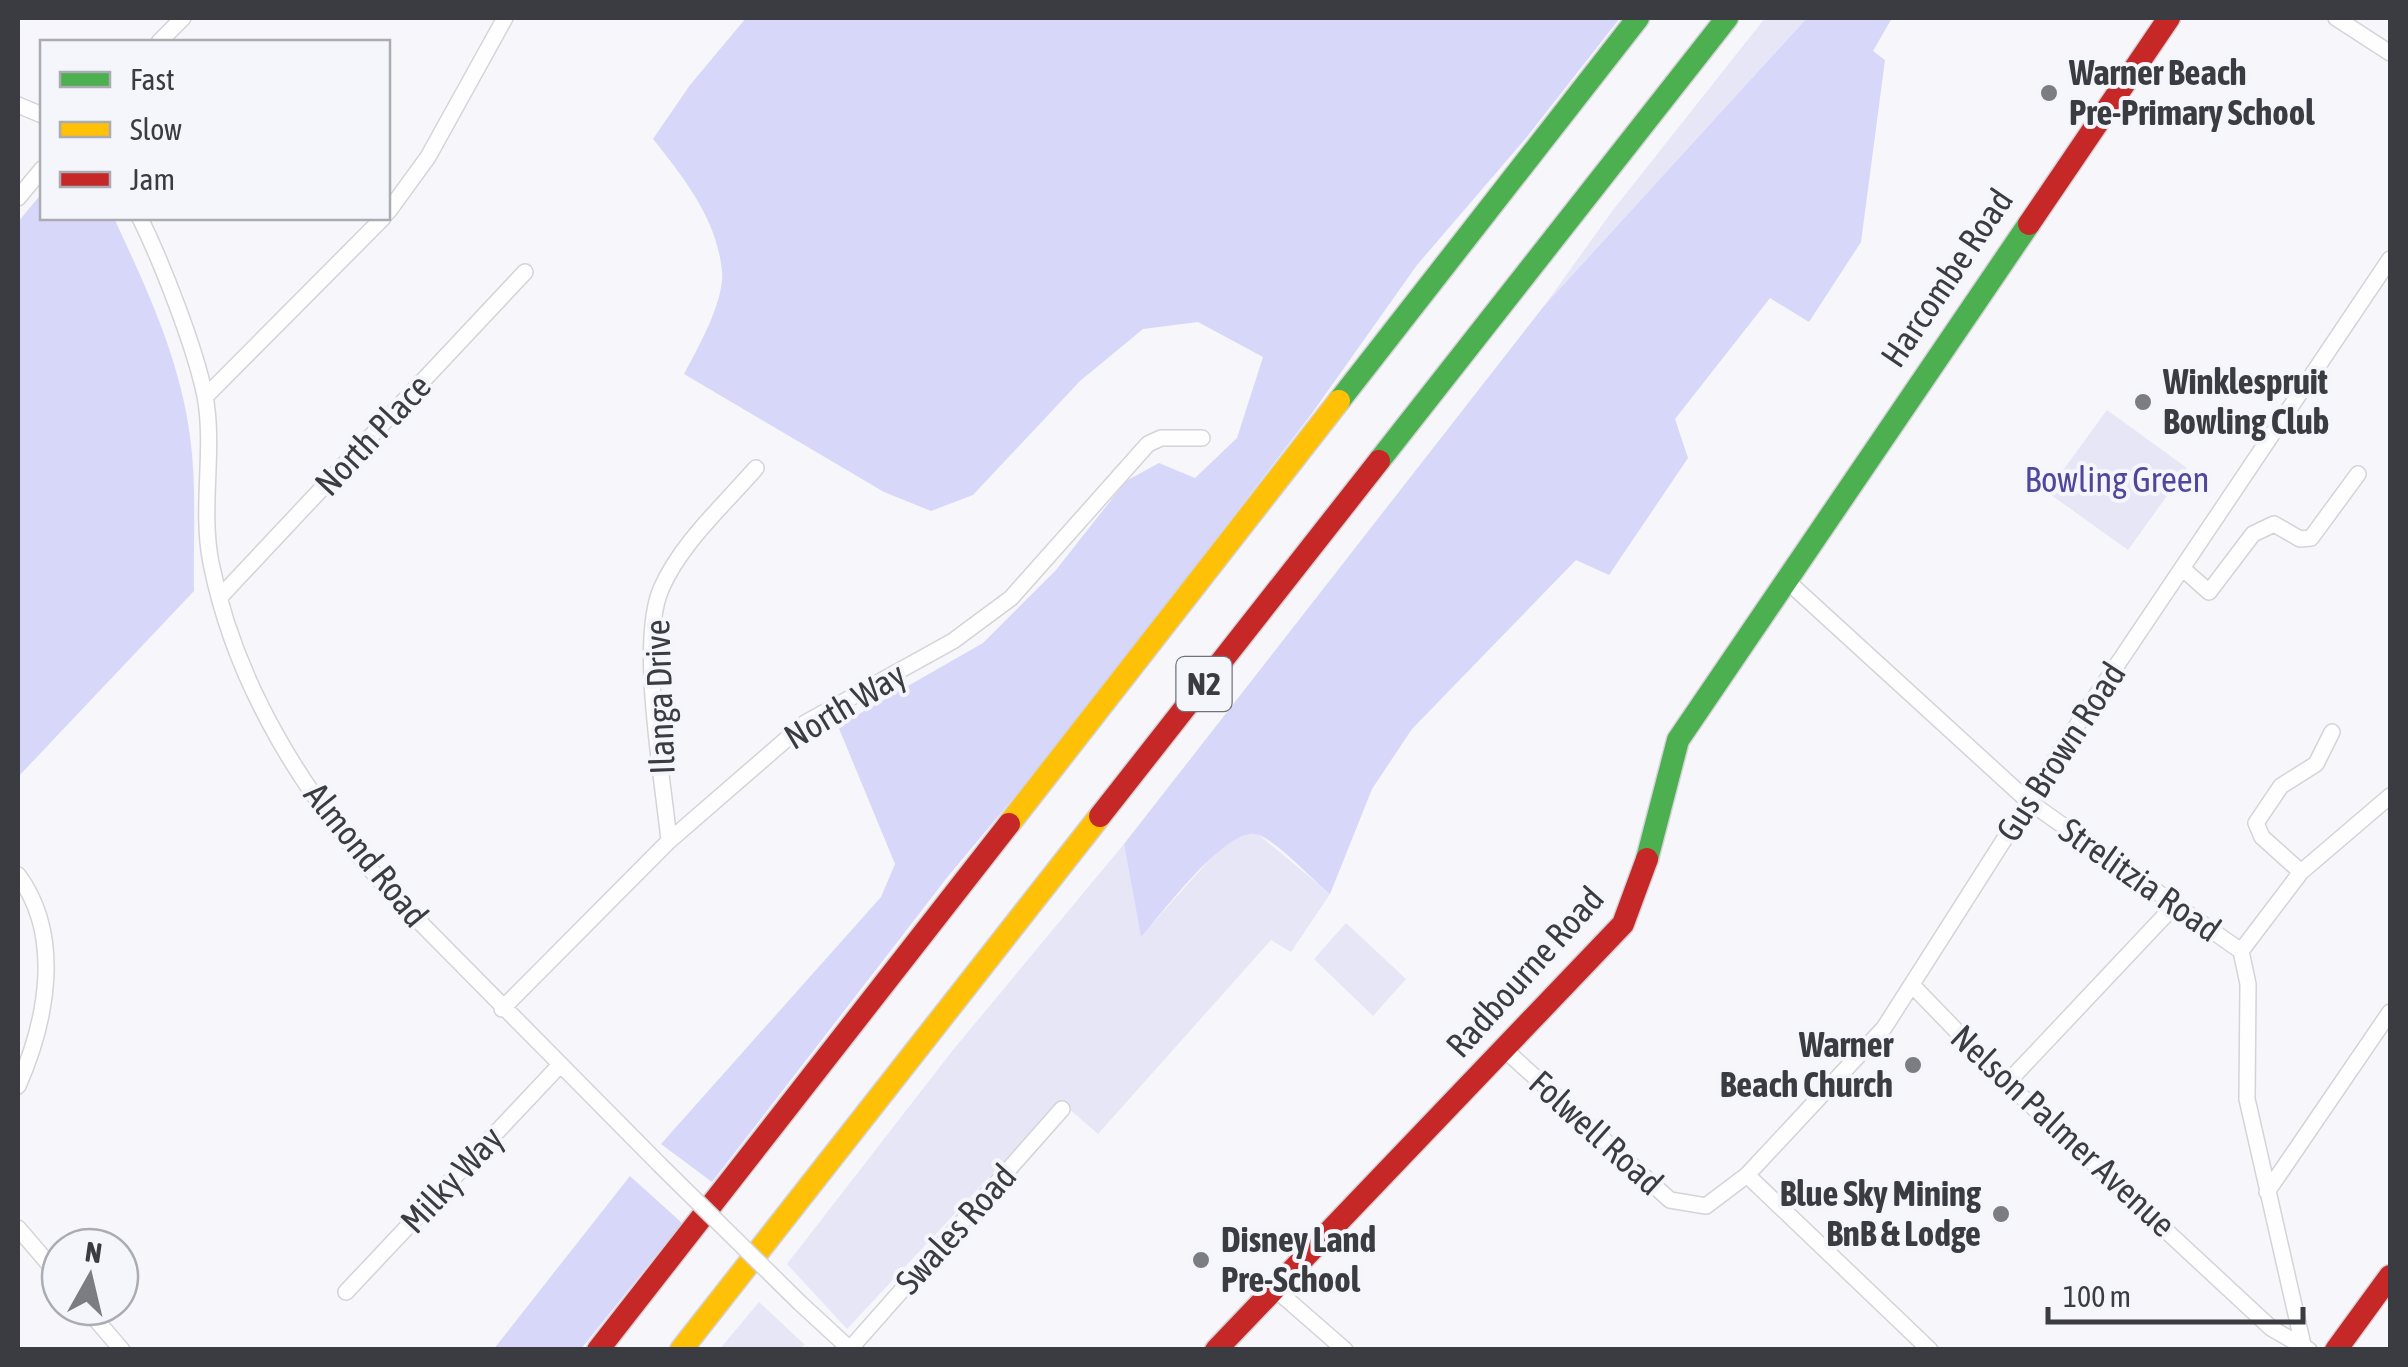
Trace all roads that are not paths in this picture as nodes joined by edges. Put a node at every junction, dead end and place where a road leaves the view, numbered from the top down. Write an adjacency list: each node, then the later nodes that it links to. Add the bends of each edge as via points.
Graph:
1 (183, 18): 7 (street)
2 (505, 18): 11 (street, via 428,157)
3 (1638, 18): 51 (main road, N2)
4 (1726, 18): 52 (main road, N2)
5 (2169, 18): 21 (main road, Harcombe Road)
6 (2336, 18): 8 (street)
7 (161, 40)
8 (2390, 54)
9 (40, 171): 10 (street)
10 (18, 198)
11 (390, 208)
12 (141, 220): 16 (street, Almond Road)
13 (380, 220): 16 (street)
14 (2390, 259): 20 (street, Gus Brown Road)
15 (525, 272): 22 (street, North Place)
16 (205, 397): 22 (street, Almond Road, via 207,524)
17 (1202, 438): 26 (street, North Way, via 1148,444 1032,578 989,616 805,723)
18 (756, 468): 26 (street, Ilanga Drive, via 676,562 654,612)
19 (2358, 474): 20 (street, via 2311,538 2274,524 2260,527 2209,592)
20 (2182, 568): 25 (street, Gus Brown Road)
21 (1786, 580): 25 (street, Strelitzia Road); 34 (main road, Radbourne Road, via 1678,740 1644,878 1623,924)
22 (220, 597): 32 (street, Almond Road, via 256,698 304,780 351,848)
23 (2332, 732): 27 (street, via 2316,764 2281,786 2256,823)
24 (2390, 796): 27 (street)
25 (2028, 801): 29 (street, Strelitzia Road); 31 (street, Gus Brown Road)
26 (669, 840): 32 (street, North Way)
27 (2300, 872): 30 (street)
28 (18, 875): 37 (street, via 39,907 46,956 39,1021)
29 (2173, 906): 30 (street, Strelitzia Road); 36 (street)
30 (2241, 951): 40 (street, Strelitzia Road, via 2248,984 2247,1099)
31 (1912, 986): 36 (street, Nelson Palmer Avenue); 39 (street, Gus Brown Road, via 1884,1028)
32 (502, 1009): 35 (street, Almond Road)
33 (2390, 1012): 40 (street)
34 (1504, 1049): 41 (street, Folwell Road, via 1657,1190); 45 (main road, Radbourne Road)
35 (558, 1067): 46 (street, Milky Way); 49 (street, Almond Road, bridge)
36 (2007, 1083): 48 (street, Nelson Palmer Avenue, via 2271,1328)
37 (18, 1086)
38 (1062, 1109): 49 (street, Swales Road)
39 (1747, 1175): 41 (street, Gus Brown Road, via 1717,1201); 55 (street)
40 (2267, 1192): 48 (street, Strelitzia Road)
41 (1694, 1206)
42 (18, 1228): 43 (street)
43 (40, 1254)
44 (2390, 1276): 56 (main road)
45 (1274, 1288): 53 (main road, Radbourne Road); 54 (street)
46 (346, 1292)
47 (102, 1327): 50 (street)
48 (2306, 1347)
49 (850, 1349)
50 (122, 1350)
51 (598, 1350)
52 (681, 1350)
53 (1216, 1350)
54 (1345, 1350)
55 (1930, 1350)
56 (2336, 1350)

